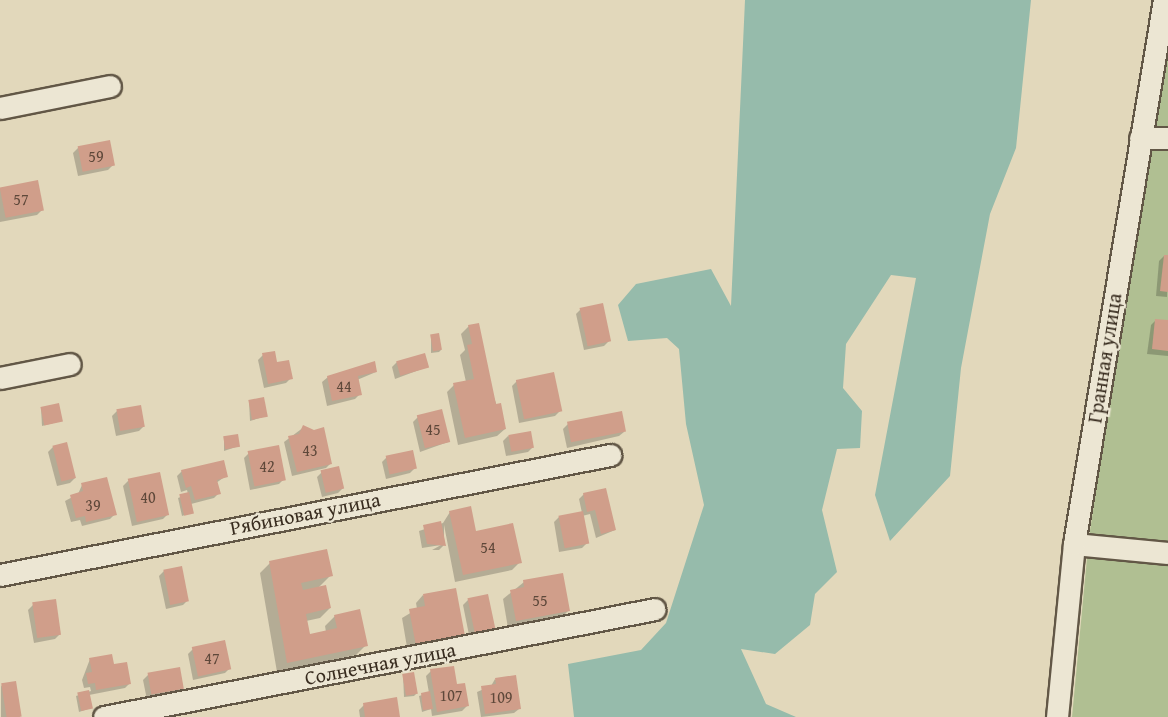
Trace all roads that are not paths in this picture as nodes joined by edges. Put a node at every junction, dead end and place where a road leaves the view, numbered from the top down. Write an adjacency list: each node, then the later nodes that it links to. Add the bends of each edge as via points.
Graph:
1 (1164, 0): 4 (street, Гранная улица)
2 (110, 86): 3 (street)
3 (0, 108)
4 (1140, 138): 5 (street); 9 (street, Гранная улица)
5 (1168, 138)
6 (70, 364): 7 (street)
7 (0, 378)
8 (610, 455): 11 (street, Рябиновая улица)
9 (1074, 544): 10 (street); 14 (street, Гранная улица)
10 (1168, 553)
11 (0, 575)
12 (655, 609): 13 (street, Солнечная улица)
13 (104, 717)
14 (1057, 717)

